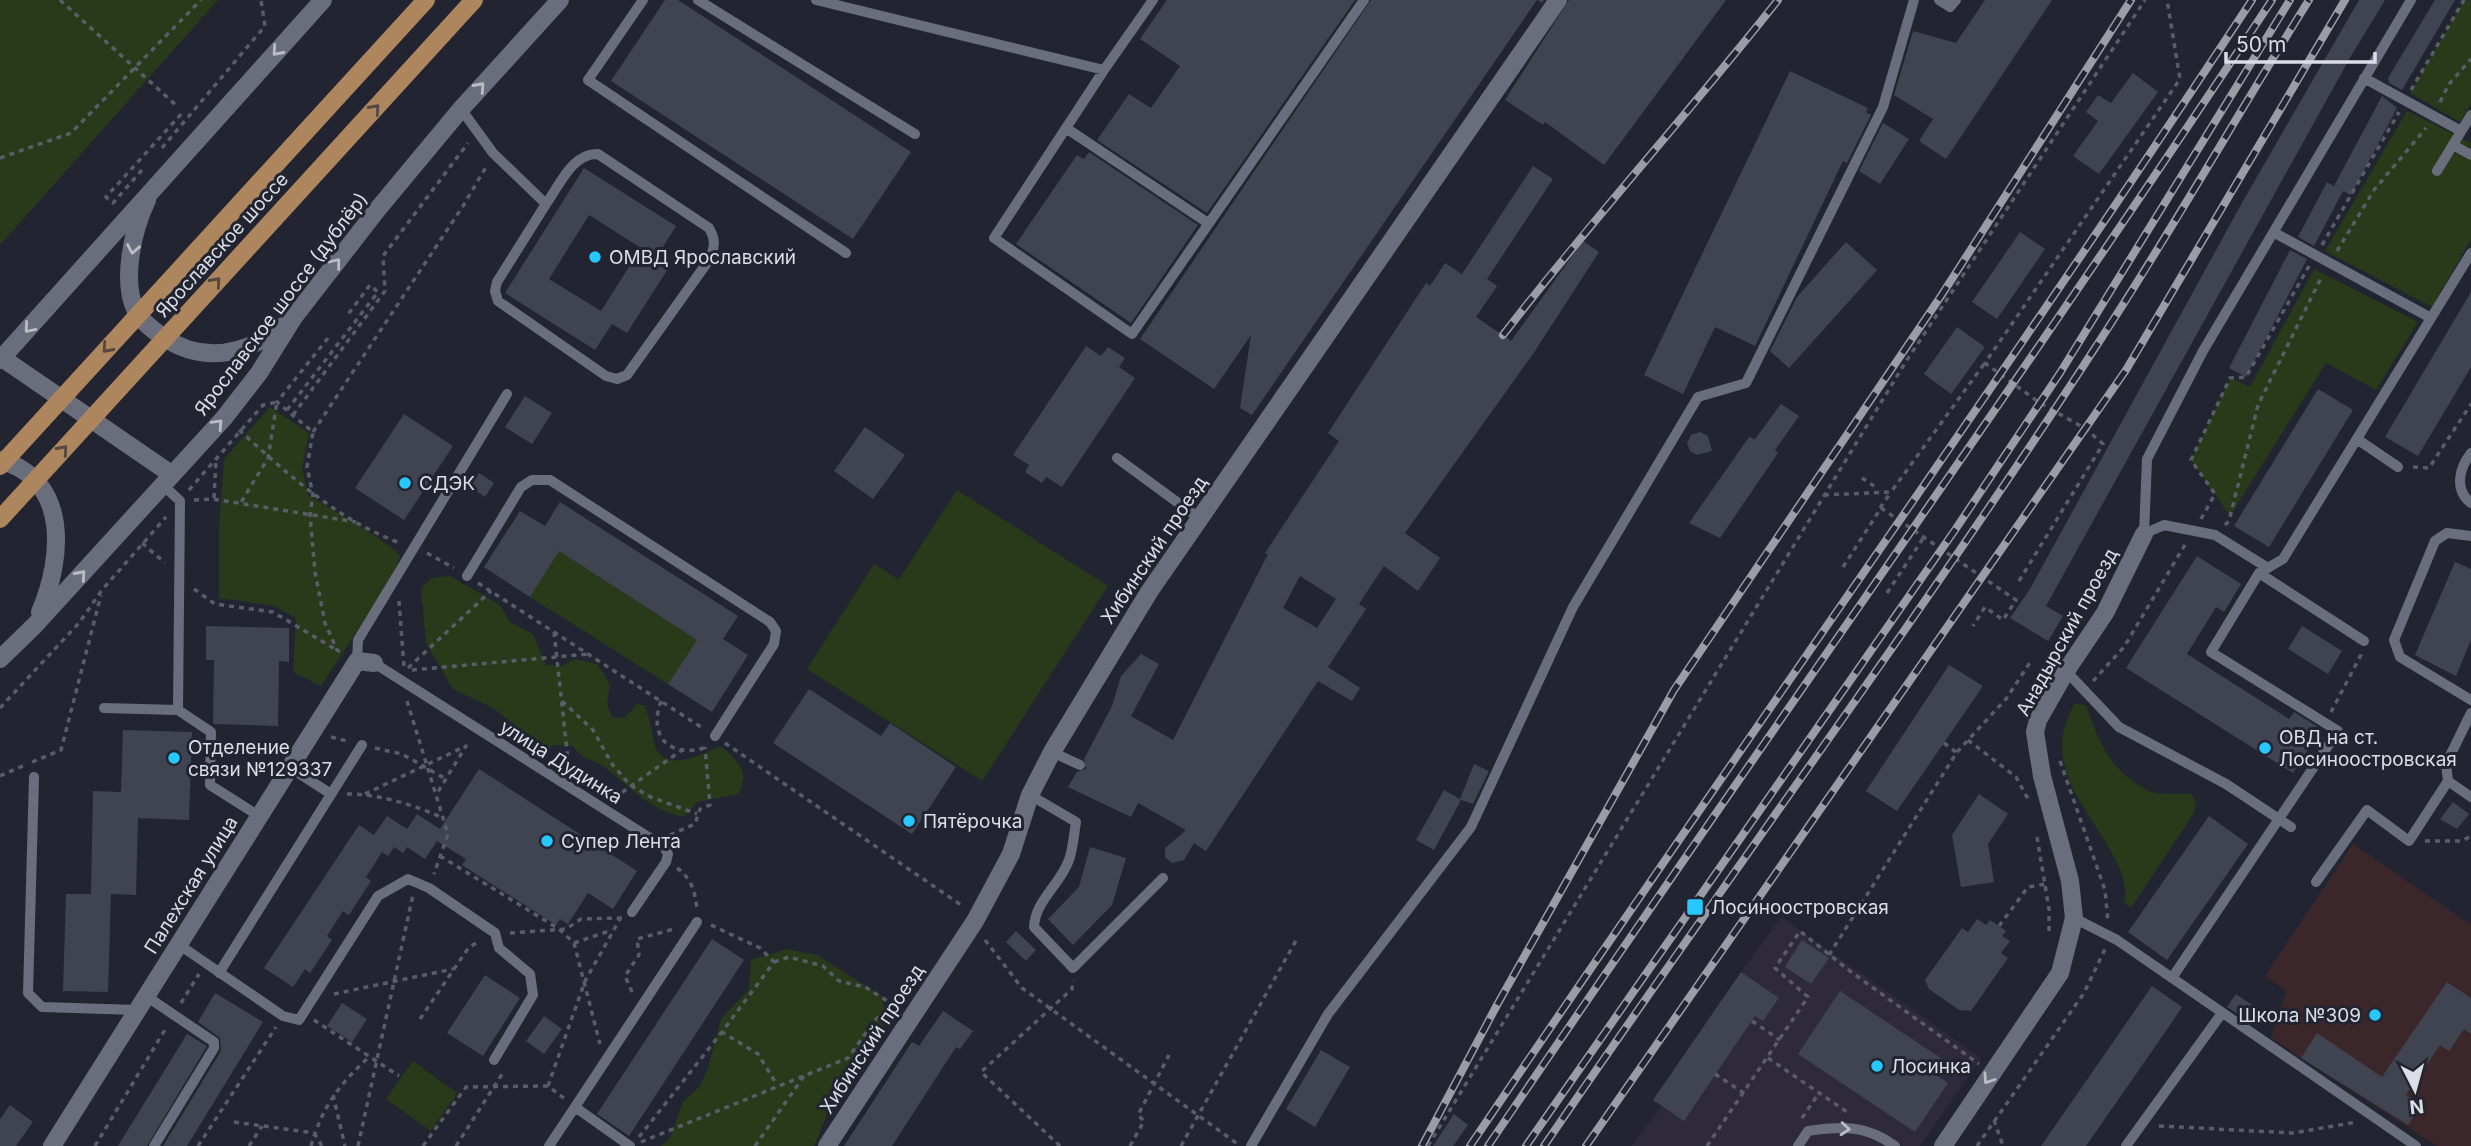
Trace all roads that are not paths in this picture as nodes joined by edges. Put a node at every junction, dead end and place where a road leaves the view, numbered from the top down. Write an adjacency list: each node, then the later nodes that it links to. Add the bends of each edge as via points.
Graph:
1 (323, 0): 25 (street, one-way to 25)
2 (426, 0): 39 (main road, Ярославское шоссе, one-way to 39)
3 (474, 0): 43 (main road, Ярославское шоссе, one-way to 3)
4 (560, 0): 17 (street, Ярославское шоссе (дублёр), one-way to 4)
5 (643, 0): 29 (lane, via 588,80)
6 (698, 0): 21 (lane)
7 (816, 0): 15 (lane)
8 (1153, 0): 15 (lane)
9 (1364, 0): 27 (lane)
10 (1558, 0): 44 (street, Хибинский проезд)
11 (1914, 0): 88 (lane, via 1883,107 1746,383 1698,397 1573,607 1471,827 1328,1014)
12 (1939, 0): 13 (lane, via 1950,7)
13 (1956, 0)
14 (2411, 0): 16 (lane, Анадырский проезд)
15 (1104, 70): 19 (lane)
16 (2364, 78): 20 (lane); 28 (lane, Анадырский проезд)
17 (461, 109): 26 (lane, via 494,153); 31 (street, Ярославское шоссе (дублёр), one-way to 17)
18 (2471, 115): 20 (lane)
19 (1066, 128): 27 (lane); 27 (lane, via 994,239 1132,334)
20 (2461, 131): 22 (lane)
21 (915, 134)
22 (2453, 145): 23 (lane); 24 (lane)
23 (2471, 155)
24 (2437, 171)
25 (155, 185): 31 (street, one-way to 31, via 143,208 130,269 136,310 149,327 177,346 221,355 250,348); 33 (street, one-way to 33)
26 (546, 204): 26 (lane, via 497,282 498,301 606,376 617,379 627,374 709,260 714,236 709,228 598,154 578,159)
27 (1208, 223)
28 (2275, 233): 32 (lane); 45 (lane, Анадырский проезд, via 2203,351 2147,459)
29 (846, 253)
30 (2471, 253): 32 (lane)
31 (294, 317): 41 (street, Ярославское шоссе (дублёр), one-way to 31, via 224,418)
32 (2431, 318): 35 (lane)
33 (1, 359): 41 (street)
34 (507, 394): 52 (lane, via 358,640)
35 (2357, 439): 40 (lane); 47 (lane, via 2283,559)
36 (2471, 453): 42 (lane, via 2463,463 2460,480)
37 (1117, 458): 44 (lane)
38 (0, 460): 49 (street, via 19,466 37,481 52,514 58,544 53,581)
39 (0, 466)
40 (2398, 467)
41 (167, 479): 49 (street, Ярославское шоссе (дублёр), one-way to 41); 56 (lane, via 180,501)
42 (2471, 503)
43 (0, 519)
44 (1200, 519): 60 (street, Хибинский проезд, via 1149,592)
45 (2144, 534): 47 (lane, via 2164,525 2215,535); 53 (street, Анадырский проезд, via 2105,613)
46 (2471, 536): 54 (lane, via 2447,533 2435,541 2394,640 2400,657)
47 (2263, 570): 50 (lane); 69 (lane, via 2211,652 2338,731)
48 (467, 576): 58 (lane, via 521,487 532,480 550,480 770,621 776,631 774,644)
49 (35, 625): 51 (street, Ярославское шоссе (дублёр))
50 (2364, 641)
51 (0, 659)
52 (366, 662): 62 (street, Палехская улица); 73 (lane, улица Дудинка, via 401,675 664,847 666,862)
53 (2066, 671): 69 (lane, via 2119,727 2226,784); 74 (street, Анадырский проезд, via 2035,732 2070,881)
54 (2471, 700)
55 (104, 708): 56 (lane)
56 (178, 710): 68 (lane, via 211,732 210,785)
57 (2471, 713): 64 (lane, via 2446,764)
58 (715, 736)
59 (362, 745): 65 (lane)
60 (1052, 752): 61 (lane); 66 (street, Хибинский проезд)
61 (1080, 765)
62 (289, 767): 65 (lane); 68 (street, Палехская улица)
63 (34, 778): 79 (lane, via 29,993 42,1007)
64 (2448, 781): 67 (lane); 72 (lane, via 2409,841 2367,810)
65 (331, 794): 77 (lane)
66 (1030, 795): 71 (lane, via 1076,822 1069,860 1035,912 1034,927 1073,968); 87 (street, Хибинский проезд, via 1011,854 975,921)
67 (2471, 797)
68 (259, 816): 76 (street, Палехская улица)
69 (2279, 819): 70 (lane); 78 (lane)
70 (2291, 827)
71 (1163, 878)
72 (2316, 882)
73 (632, 912)
74 (2074, 918): 78 (lane, via 2109,935); 91 (street, Анадырский проезд, one-way to 91, via 2060,973)
75 (697, 922): 82 (lane)
76 (178, 944): 77 (lane); 79 (street, Палехская улица)
77 (219, 973): 81 (lane, via 283,1016 299,1020 378,896 408,879 495,933 499,948 530,974 533,995)
78 (2172, 978): 80 (lane)
79 (141, 1003): 83 (street, Палехская улица); 84 (lane, via 173,1016 214,1042)
80 (2222, 1013): 92 (lane); 93 (lane)
81 (494, 1060)
82 (575, 1107): 85 (lane); 86 (lane)
83 (51, 1146)
84 (154, 1146)
85 (549, 1146)
86 (632, 1146)
87 (827, 1146)
88 (1251, 1146)
89 (1798, 1146): 90 (lane, one-way to 90, via 1808,1131 1832,1128 1874,1131)
90 (1895, 1146)
91 (1943, 1146)
92 (2126, 1146)
93 (2416, 1146)

